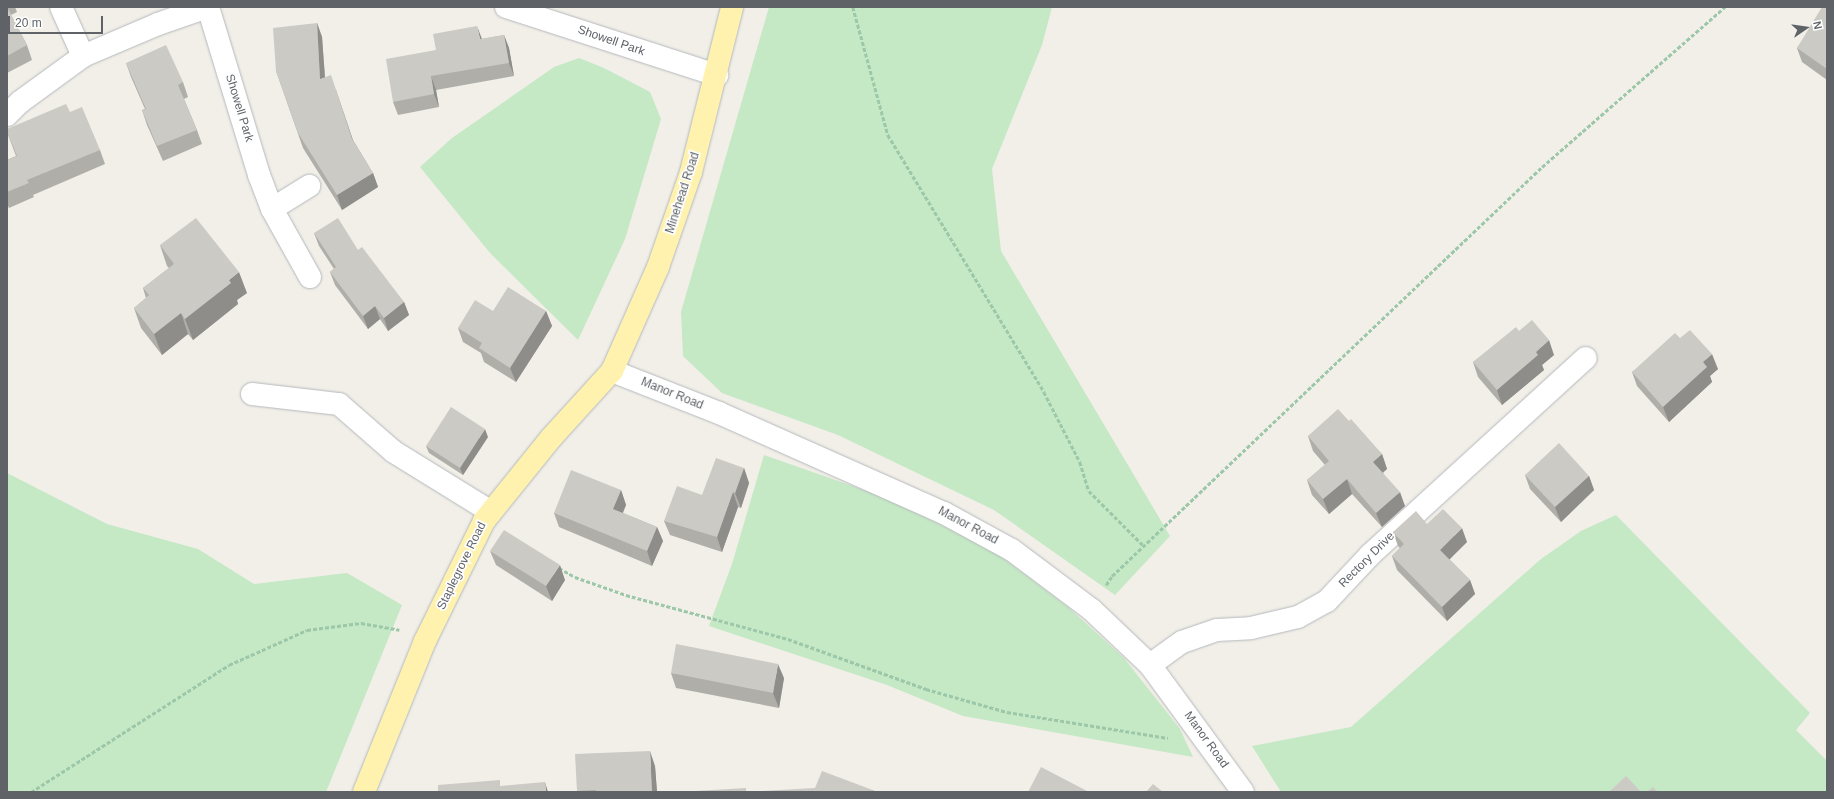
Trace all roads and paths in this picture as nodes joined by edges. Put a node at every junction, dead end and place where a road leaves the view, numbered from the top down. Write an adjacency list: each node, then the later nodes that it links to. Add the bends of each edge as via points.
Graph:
1 (62, 7): 7 (street)
2 (208, 7): 7 (street, Showell Park, via 158,24); 11 (street, Showell Park, via 259,175)
3 (506, 7): 8 (street, Showell Park)
4 (732, 7): 8 (main road, Minehead Road)
5 (852, 7): 17 (path, via 888,135 1044,392 1080,462 1089,492)
6 (1725, 7): 17 (path, via 1542,166)
7 (83, 56): 9 (street, Showell Park, via 20,102)
8 (716, 75): 14 (main road, Minehead Road, via 691,172 658,267)
9 (7, 115)
10 (309, 186): 11 (street)
11 (272, 209): 12 (street, Showell Park)
12 (310, 277)
13 (1586, 358): 21 (street, Rectory Drive, via 1370,555 1327,601 1298,617 1251,628 1217,630 1182,642)
14 (612, 371): 16 (main road, Staplegrove Road, via 551,438); 19 (street, Manor Road, via 712,411 944,513 1012,550)
15 (252, 394): 16 (street, via 339,404 394,452)
16 (491, 512): 20 (main road, Staplegrove Road)
17 (1144, 546): 19 (path, via 1112,576)
18 (554, 565): 22 (path, via 575,577 626,594 788,639 926,689 1007,712 1188,742)
19 (1092, 610): 21 (street, Manor Road)
20 (425, 641): 23 (path, via 392,627 361,623 307,630 229,665); 24 (main road, Staplegrove Road)
21 (1150, 665): 22 (street, Manor Road)
22 (1202, 732): 25 (street, Manor Road)
23 (31, 792)
24 (364, 792)
25 (1243, 792)
26 (1308, 792): 27 (path)
27 (1313, 792)

